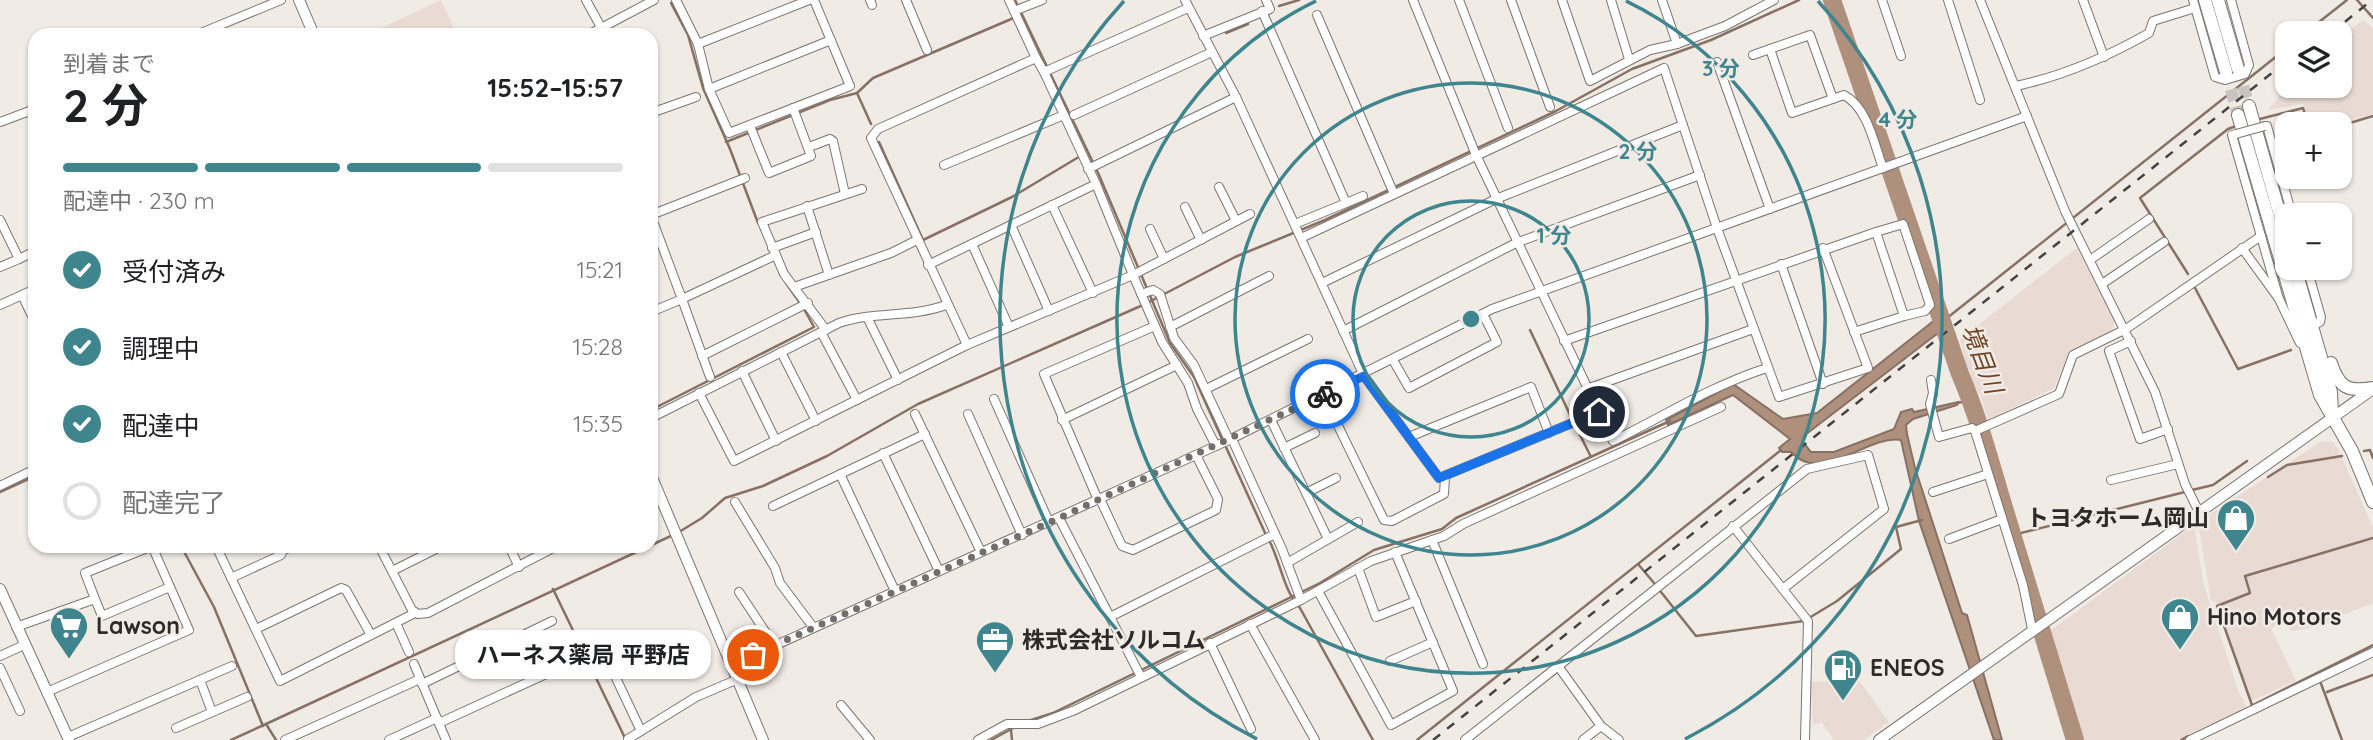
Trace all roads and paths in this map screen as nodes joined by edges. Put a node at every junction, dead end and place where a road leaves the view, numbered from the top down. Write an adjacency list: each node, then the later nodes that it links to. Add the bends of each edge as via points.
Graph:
1 (281, 0): 30 (street)
2 (299, 0): 31 (main road)
3 (586, 0): 32 (street)
4 (654, 0): 33 (street)
5 (676, 0): 36 (street)
6 (811, 0): 35 (street); 36 (street)
7 (906, 0): 39 (street)
8 (1009, 0): 28 (street)
9 (1042, 0): 28 (street)
10 (1266, 0): 27 (street, via 1270,9)
11 (1413, 0): 65 (street)
12 (1459, 0): 62 (street)
13 (1511, 0): 54 (street)
14 (1562, 0): 45 (street, via 1590,81)
15 (1611, 0): 45 (street)
16 (1672, 0): 24 (street)
17 (1774, 0): 37 (street)
18 (1882, 0): 42 (street)
19 (1948, 0): 53 (street)
20 (1980, 0): 48 (street)
21 (2083, 0): 43 (street)
22 (2218, 0): 25 (main road, via 2232,71)
23 (2231, 0): 25 (street, via 2249,65 2245,74 2225,80 2216,77)
24 (1662, 2): 37 (street)
25 (2198, 3): 43 (street, via 2153,20 2149,33)
26 (1186, 4): 34 (street); 47 (street)
27 (1262, 11): 34 (street); 78 (street)
28 (1016, 12): 44 (street)
29 (1317, 15): 74 (street)
30 (213, 28)
31 (311, 28)
32 (601, 28)
33 (604, 28)
34 (1203, 36): 40 (street)
35 (831, 40): 49 (street); 57 (street, via 850,86)
36 (698, 44): 49 (street)
37 (1677, 44): 45 (street)
38 (1770, 49): 41 (street); 52 (street, via 1810,35); 52 (street, via 1792,113)
39 (926, 50)
40 (1212, 52): 51 (street); 58 (street)
41 (1753, 55)
42 (1901, 56)
43 (2104, 57): 48 (street)
44 (1036, 58): 47 (street); 99 (street, via 878,129 871,138)
45 (1629, 59)
46 (1717, 62): 84 (street)
47 (1047, 70): 58 (street)
48 (2016, 86): 59 (street)
49 (709, 89): 63 (street, via 729,133)
50 (696, 97): 55 (street)
51 (1236, 97): 68 (street); 94 (street)
52 (1833, 99): 67 (street, via 1844,96 1853,100)
53 (1980, 100)
54 (1550, 107)
55 (658, 111)
56 (28, 112): 60 (street)
57 (794, 112): 63 (street); 64 (street)
58 (1069, 115): 66 (street); 68 (street, via 1082,155)
59 (2027, 116): 67 (street); 110 (street, via 2066,215)
60 (0, 122)
61 (1683, 125): 65 (street, via 1664,68); 69 (street); 77 (street)
62 (1508, 128)
63 (752, 130): 64 (street, via 769,173 811,156)
64 (809, 147): 75 (street, via 833,141)
65 (1474, 151): 74 (street); 77 (street)
66 (944, 166)
67 (1887, 166): 84 (street)
68 (1092, 167): 71 (street)
69 (1700, 175): 91 (street); 102 (street)
70 (743, 178): 85 (street)
71 (1096, 184): 81 (street); 114 (street)
72 (1219, 187): 89 (street)
73 (862, 189): 75 (street)
74 (1393, 190): 94 (street)
75 (845, 194): 82 (street)
76 (1363, 196): 78 (street)
77 (1496, 199): 102 (street); 121 (street)
78 (1346, 203): 94 (street)
79 (2289, 203): 98 (street, bridge, via 2267,126 2232,135)
80 (2275, 204): 92 (main road, via 2244,110)
81 (1052, 205): 90 (street); 126 (street)
82 (807, 206): 95 (street); 106 (street, via 762,222)
83 (1185, 207): 100 (street)
84 (1770, 209): 91 (street)
85 (658, 212)
86 (1250, 214): 89 (street)
87 (2149, 219): 110 (street)
88 (0, 220): 108 (street)
89 (1236, 221): 100 (street)
90 (1011, 225): 103 (street); 136 (street)
91 (1717, 228): 117 (street); 124 (street)
92 (2275, 228)
93 (1150, 229): 109 (street)
94 (1298, 231): 121 (street)
95 (816, 232): 106 (street); 115 (street)
96 (1876, 232): 104 (street); 138 (street); 138 (street, via 1903,224 1930,305 1925,311)
97 (658, 234): 129 (street)
98 (2261, 236): 105 (street); 130 (street)
99 (917, 240): 112 (street); 115 (street)
100 (1201, 240): 109 (street)
101 (2164, 242): 122 (street)
102 (1516, 243): 124 (street); 147 (street)
103 (972, 244): 112 (street); 141 (street)
104 (1823, 248): 111 (street); 148 (street)
105 (2242, 248): 130 (street); 143 (street)
106 (774, 252): 123 (street, via 784,274); 129 (street)
107 (28, 254): 108 (street)
108 (19, 259): 113 (street)
109 (1164, 259): 114 (street)
110 (2090, 260): 122 (street)
111 (1781, 264): 117 (street); 163 (street)
112 (928, 265): 133 (street)
113 (0, 267)
114 (1139, 273): 126 (street); 128 (street)
115 (829, 275): 123 (street)
116 (1269, 276): 142 (street)
117 (1735, 280): 144 (street); 150 (street)
118 (2289, 280): 145 (main road)
119 (2296, 280): 145 (main road)
120 (2310, 280): 145 (street, via 2321,317)
121 (1321, 283): 147 (street)
122 (2102, 284): 143 (street)
123 (797, 286): 132 (street)
124 (1538, 290): 137 (street); 150 (street)
125 (28, 292): 127 (street)
126 (1093, 293): 136 (street)
127 (22, 295): 131 (street); 134 (street)
128 (1145, 297): 140 (street); 142 (street, via 1161,297)
129 (682, 299): 135 (street); 154 (street)
130 (2279, 299): 145 (street)
131 (0, 305)
132 (804, 305): 146 (street); 154 (street)
133 (946, 305): 139 (street, via 922,314); 152 (street)
134 (28, 307)
135 (658, 309)
136 (1049, 311): 141 (street)
137 (1483, 314): 155 (street); 155 (street, via 1497,342 1409,388)
138 (1904, 316): 148 (street)
139 (867, 317): 146 (street); 161 (street)
140 (1155, 326): 156 (street); 177 (street, via 1044,374)
141 (1009, 327): 152 (street)
142 (1170, 327): 165 (street)
143 (2126, 329): 151 (street); 181 (street, via 2073,355 2059,394)
144 (1753, 330): 157 (street); 166 (street)
145 (2302, 330): 164 (main road, via 2322,335 2339,383 2353,391); 176 (main road, via 2320,395); 176 (main road, via 2331,392)
146 (823, 331): 153 (street); 170 (street)
147 (1343, 331): 159 (street)
148 (1854, 332): 163 (street, via 1868,368)
149 (1308, 339): 165 (street)
150 (1564, 341): 166 (street)
151 (2132, 341): 180 (street); 180 (street, via 2109,351 2140,439)
152 (967, 345): 161 (street)
153 (781, 352): 158 (street); 179 (street)
154 (702, 356): 160 (street)
155 (1394, 360): 159 (street)
156 (1177, 365): 177 (street); 187 (street, via 1197,410)
157 (1767, 368): 163 (street, via 1779,397); 172 (street, via 1727,381 1613,441)
158 (742, 372): 167 (street); 186 (street)
159 (1364, 376): 168 (street); 185 (street)
160 (710, 377)
161 (898, 380): 170 (street)
162 (1931, 380): 181 (street, via 1931,406 1939,437 1972,428)
163 (1823, 384)
164 (2373, 388): 176 (main road)
165 (1206, 389): 187 (street)
166 (1587, 389): 172 (street)
167 (699, 393): 173 (street); 186 (street, via 734,461)
168 (1324, 395): 178 (street); 195 (street, via 1384,520 1392,521 1444,494)
169 (994, 399): 209 (street)
170 (857, 400): 179 (street)
171 (1721, 407): 216 (street)
172 (1599, 412): 183 (street)
173 (658, 414)
174 (915, 414): 184 (street)
175 (968, 414): 212 (street)
176 (2333, 417): 203 (main road); 206 (main road)
177 (1062, 420): 201 (street)
178 (1271, 420): 187 (street); 188 (street)
179 (816, 421): 186 (street)
180 (2168, 429): 191 (street)
181 (1976, 431): 194 (street)
182 (1315, 433): 188 (street)
183 (1549, 433): 185 (street, via 1531,387); 195 (street)
184 (925, 434): 189 (street); 217 (street)
185 (1409, 436): 195 (street, via 1439,478)
186 (776, 440)
187 (1225, 442): 190 (street); 213 (street)
188 (1284, 448): 200 (street)
189 (883, 453): 193 (street); 231 (street)
190 (1196, 455): 201 (street); 201 (street, via 1218,499 1216,510 1133,550 1122,546)
191 (2178, 464): 197 (street); 206 (street)
192 (28, 472): 198 (street)
193 (840, 474): 205 (street); 236 (street)
194 (1988, 474): 199 (street); 208 (street)
195 (1445, 477)
196 (1336, 478): 200 (street)
197 (2111, 480)
198 (0, 486)
199 (1933, 492)
200 (1306, 493): 214 (street)
201 (1099, 500): 207 (street)
202 (735, 502): 248 (street, via 780,583)
203 (2373, 502)
204 (658, 503): 264 (main road, via 676,533)
205 (773, 506)
206 (2198, 510): 250 (main road)
207 (1059, 518): 209 (street); 243 (street)
208 (2002, 519): 215 (street); 250 (street, via 2024,585)
209 (1049, 522): 212 (street)
210 (1358, 522): 214 (street)
211 (1733, 526): 234 (street); 234 (street, via 1807,469 1868,455 1884,509); 266 (street)
212 (1022, 535): 217 (street)
213 (1274, 535): 227 (street); 243 (street)
214 (1328, 539): 227 (street)
215 (1949, 539)
216 (1432, 540): 218 (street); 263 (street)
217 (981, 552): 231 (street)
218 (1395, 552): 229 (street); 241 (street)
219 (135, 553): 239 (street, via 85,573)
220 (155, 553): 233 (street)
221 (219, 553): 232 (street)
222 (281, 553): 232 (street)
223 (383, 553): 230 (street)
224 (428, 553): 230 (street)
225 (512, 553): 228 (street)
226 (544, 553): 228 (street)
227 (1287, 564): 240 (street)
228 (519, 567): 242 (street, via 428,613)
229 (1358, 568): 238 (street); 241 (street, via 1376,617)
230 (392, 571): 242 (street)
231 (939, 571): 236 (street)
232 (231, 578): 249 (street)
233 (170, 587): 239 (street, via 102,616); 272 (street, via 189,630)
234 (1784, 588): 294 (street, via 1807,619)
235 (0, 589): 247 (main road)
236 (895, 590): 248 (street)
237 (739, 592): 256 (street)
238 (1318, 592): 240 (street); 253 (street, via 1391,725 1453,691)
239 (95, 599): 247 (street)
240 (1297, 599): 246 (street)
241 (1416, 601): 253 (street)
242 (415, 613): 245 (street)
243 (1110, 617): 268 (street)
244 (552, 621): 271 (street)
245 (396, 623): 251 (street); 257 (street)
246 (1250, 624): 254 (street); 290 (street)
247 (16, 627): 255 (main road)
248 (813, 627): 256 (street)
249 (256, 629): 251 (street, via 341,587); 251 (street, via 280,681)
250 (2032, 629): 295 (main road)
251 (371, 635)
252 (599, 642): 281 (street)
253 (1433, 642): 261 (street)
254 (1210, 643): 268 (street); 280 (street)
255 (24, 645): 259 (street); 272 (main road)
256 (774, 645): 264 (street)
257 (409, 652)
258 (2373, 652): 296 (street)
259 (0, 656)
260 (581, 658): 277 (street)
261 (1390, 660)
262 (414, 664): 271 (street)
263 (1483, 664)
264 (732, 665): 269 (main road)
265 (232, 666): 270 (street)
266 (1558, 666): 278 (street); 291 (street)
267 (0, 668): 275 (street)
268 (1139, 673): 289 (street, via 1053,719 1007,724)
269 (737, 679): 281 (street, via 696,697); 287 (main road)
270 (200, 680): 276 (street); 282 (street)
271 (421, 681): 277 (street); 284 (street)
272 (47, 692): 282 (main road)
273 (247, 697): 276 (street)
274 (841, 705): 288 (street)
275 (20, 711)
276 (212, 712): 279 (street)
277 (438, 721): 285 (street); 286 (street)
278 (1601, 726): 292 (street); 293 (street)
279 (176, 728)
280 (1251, 729)
281 (641, 731): 283 (street)
282 (69, 739)
283 (628, 739)
284 (285, 740)
285 (389, 740)
286 (446, 740)
287 (763, 740)
288 (870, 740)
289 (978, 740)
290 (1315, 740)
291 (1465, 740)
292 (1583, 740)
293 (1619, 740)
294 (1805, 740)
295 (1879, 740)
296 (2190, 740)

